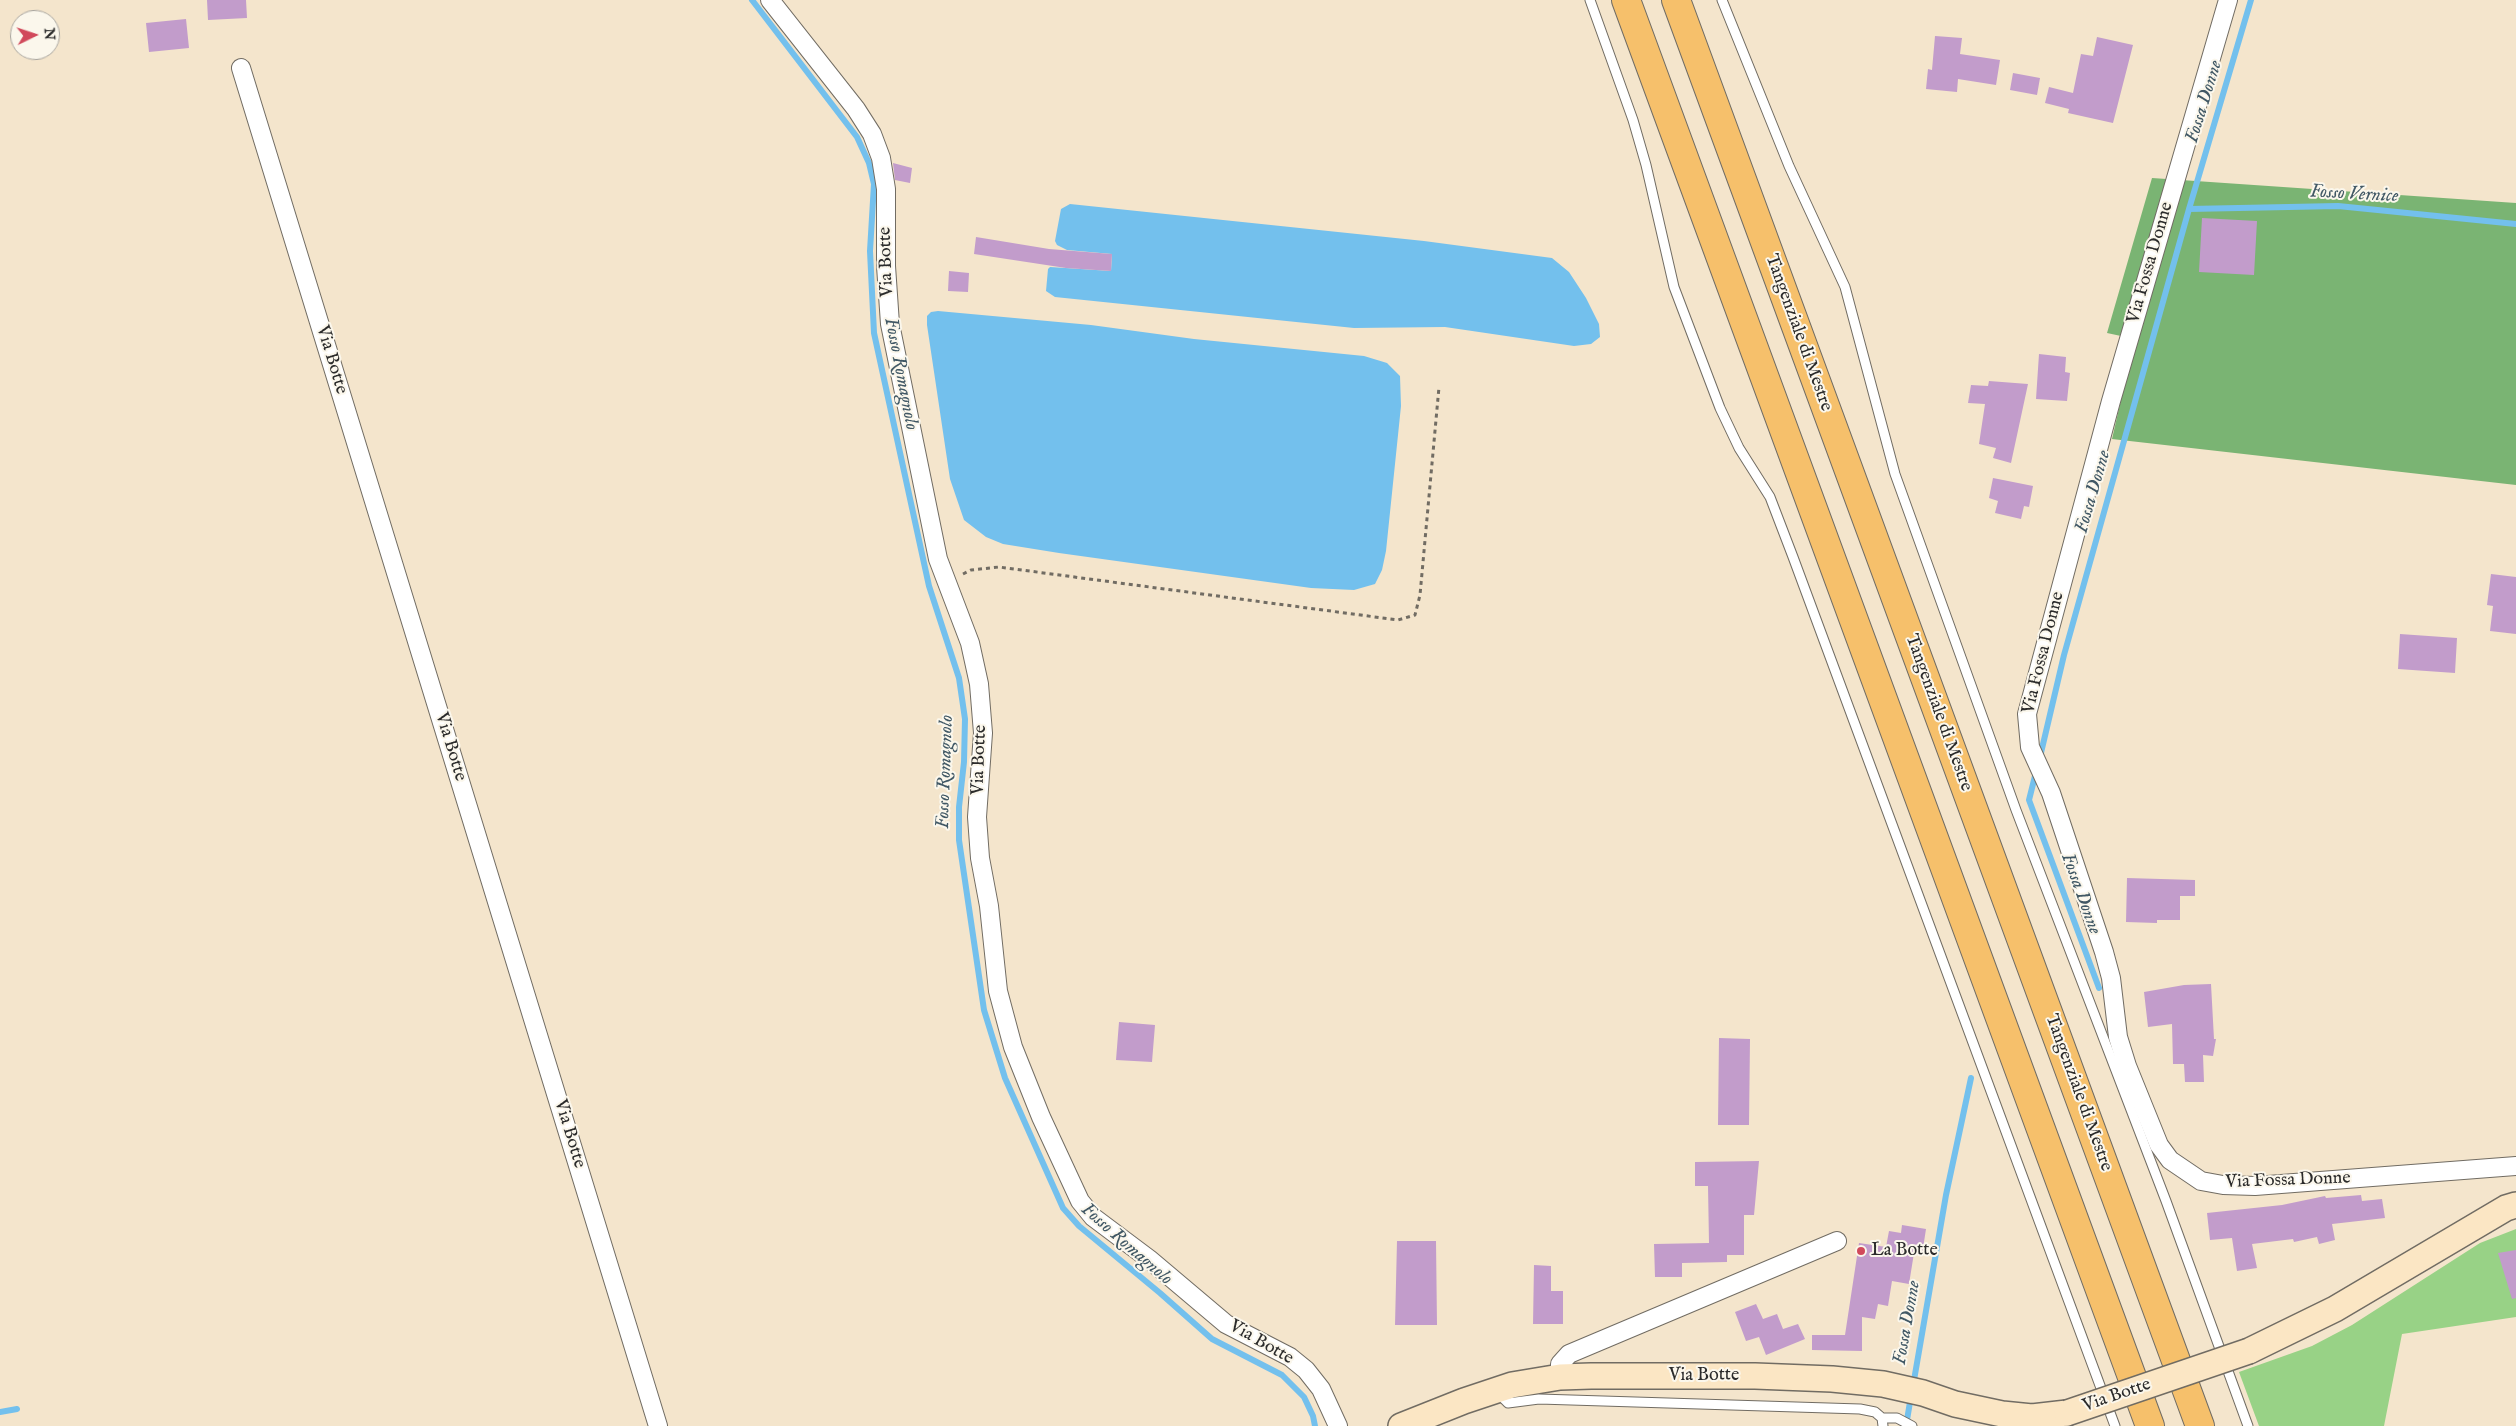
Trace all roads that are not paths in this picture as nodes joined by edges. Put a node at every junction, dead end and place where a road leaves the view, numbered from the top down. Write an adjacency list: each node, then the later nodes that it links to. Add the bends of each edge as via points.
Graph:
1 (770, 0): 15 (street, Via Botte, via 856,109 872,134 881,158 886,189 890,324 938,559 970,643 979,684 983,732 977,817 998,991 1013,1047 1040,1116 1080,1201 1093,1217 1226,1324 1306,1370 1321,1389)
2 (1590, 0): 18 (lane, via 1633,120 1674,286 1720,408 1739,448 1770,497 1793,556)
3 (1626, 0): 19 (highway)
4 (1676, 0): 20 (highway, Tangenziale di Mestre)
5 (1722, 0): 21 (lane, via 1789,166 1845,287 1895,474 2016,810)
6 (2228, 0): 8 (street, Via Fossa Donne, via 2111,401 2030,705 2027,730 2030,747 2051,793 2111,978 2118,1037 2127,1066 2159,1145 2170,1160 2201,1181 2223,1186)
7 (240, 68): 14 (street, Via Botte)
8 (2516, 1166)
9 (2516, 1205): 11 (street, Via Botte, bridge, via 2335,1309 2248,1351 2067,1413 2032,1417 2002,1414 1898,1387 1832,1379)
10 (1837, 1241): 11 (street, via 1569,1354 1560,1364)
11 (1560, 1377): 12 (street, Via Botte)
12 (1495, 1390): 13 (lane, Via Botte, via 1508,1403 1539,1399 1860,1409 1874,1412); 16 (street, Via Botte)
13 (1882, 1422): 17 (lane, Via Botte, via 1896,1418)
14 (658, 1426)
15 (1338, 1426)
16 (1401, 1426)
17 (1912, 1426)
18 (2115, 1426)
19 (2150, 1426)
20 (2200, 1426)
21 (2248, 1426)

